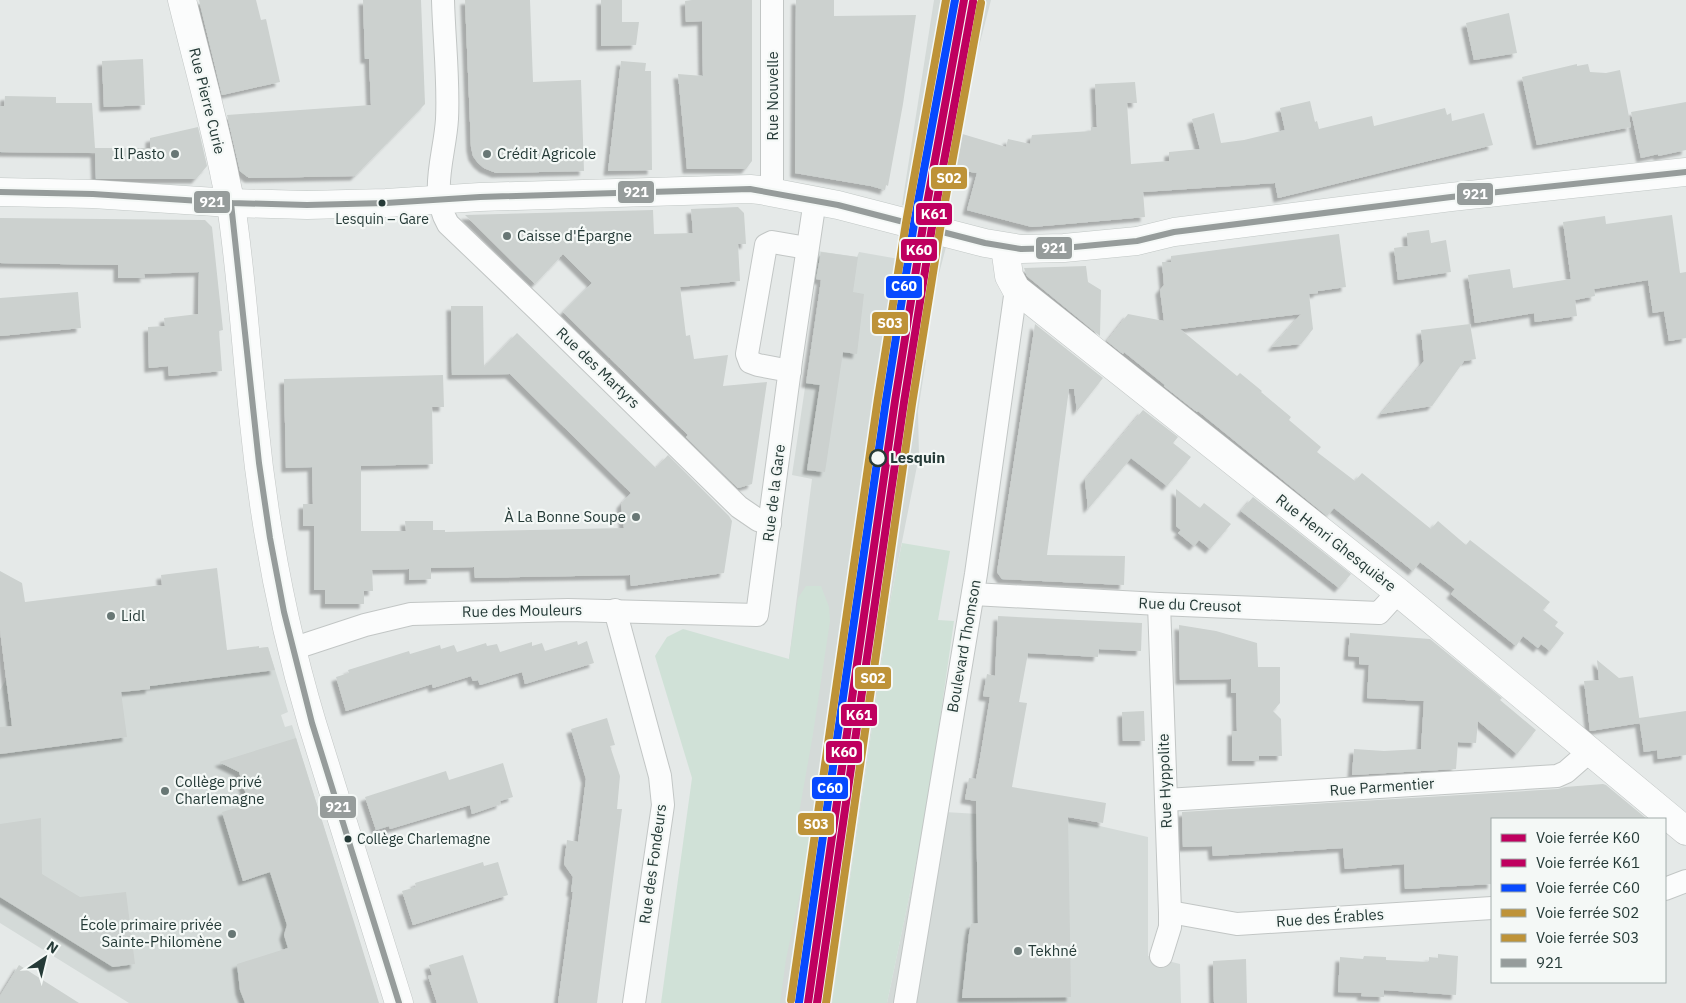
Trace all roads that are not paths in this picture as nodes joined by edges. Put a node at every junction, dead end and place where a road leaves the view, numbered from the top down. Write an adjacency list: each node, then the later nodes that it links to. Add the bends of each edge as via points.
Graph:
1 (182, 0): 9 (street, Rue Pierre Curie)
2 (443, 0): 8 (street, via 447,120)
3 (772, 0): 6 (street, Rue Nouvelle)
4 (1686, 172): 10 (street, via 1460,196 1174,232 1137,241 1044,250)
5 (0, 192): 9 (street)
6 (772, 192): 7 (street); 8 (street, via 742,190 480,197)
7 (815, 200): 10 (street); 11 (street, Rue de la Gare)
8 (438, 201): 9 (street, via 307,205); 14 (street, Rue des Martyrs, via 448,224 739,507)
9 (231, 203): 20 (street, Rue Pierre Curie, via 254,425 274,558)
10 (1004, 247): 12 (street, via 1009,276)
11 (807, 248): 13 (street, Rue de la Gare); 13 (street, via 772,242 766,245 747,354 750,362)
12 (1016, 289): 15 (street, Rue Henri Ghesquière); 16 (street, Boulevard Thomson)
13 (790, 371): 14 (street, Rue de la Gare)
14 (770, 524): 19 (street, Rue de la Gare)
15 (1398, 592): 17 (street, Rue du Creusot, via 1379,612); 21 (street, Rue Henri Ghesquière)
16 (972, 594): 17 (street, Rue du Creusot); 31 (street, Boulevard Thomson)
17 (1159, 604): 22 (street, Rue Hyppolite)
18 (615, 610): 19 (street, Rue des Mouleurs); 20 (street, Rue des Mouleurs, via 411,614); 30 (street, Rue des Fondeurs, via 660,776 663,805)
19 (758, 615)
20 (292, 649): 29 (street, Rue Pierre Curie)
21 (1590, 751): 22 (street, Rue Parmentier, via 1557,776); 23 (street, Rue Henri Ghesquière)
22 (1166, 800): 27 (street, Rue Hyppolite)
23 (1686, 831)
24 (1686, 881): 25 (street)
25 (1666, 890)
26 (1491, 908): 27 (street, Rue des Érables, via 1237,924)
27 (1170, 912): 28 (street, Rue Hyppolite, via 1170,927)
28 (1161, 956)
29 (399, 1003)
30 (634, 1003)
31 (905, 1003)

